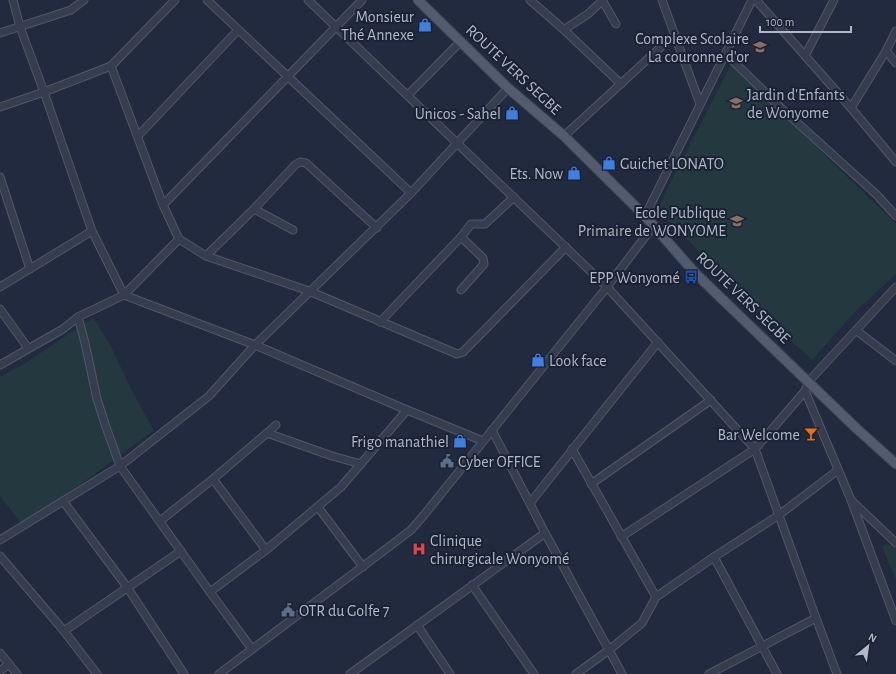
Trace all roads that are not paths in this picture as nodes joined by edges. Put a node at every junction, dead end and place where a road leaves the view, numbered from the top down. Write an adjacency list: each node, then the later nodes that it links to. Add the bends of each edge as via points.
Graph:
1 (13, 0): 15 (street)
2 (84, 0): 15 (street, via 71,10)
3 (175, 0): 27 (street)
4 (207, 0): 18 (street)
5 (308, 0): 16 (street)
6 (362, 0): 16 (street)
7 (418, 0): 22 (main road, ROUTE VERS SEGBE)
8 (530, 0): 17 (street)
9 (602, 0): 14 (street); 17 (street, via 588,14 565,29)
10 (662, 0): 21 (street)
11 (752, 0): 24 (street)
12 (756, 0): 25 (street)
13 (834, 0): 25 (street)
14 (616, 24)
15 (20, 27): 20 (street); 31 (street)
16 (336, 27): 28 (street); 32 (street)
17 (562, 28): 29 (street)
18 (238, 30): 28 (street); 36 (street)
19 (896, 31): 23 (street)
20 (0, 33)
21 (675, 34): 29 (street); 33 (street)
22 (461, 41): 30 (main road, ROUTE VERS SEGBE); 32 (street)
23 (886, 51): 26 (street); 35 (street)
24 (726, 54): 33 (street); 45 (street)
25 (805, 56): 35 (street)
26 (896, 63)
27 (111, 66): 31 (street); 36 (street)
28 (287, 76): 41 (street); 44 (street)
29 (621, 84): 37 (street)
30 (508, 88): 37 (main road, ROUTE VERS SEGBE); 38 (street)
31 (44, 92): 34 (street); 52 (street)
32 (408, 95): 38 (street)
33 (700, 104): 47 (street)
34 (0, 107)
35 (851, 108): 39 (street)
36 (138, 136): 44 (street)
37 (564, 136): 47 (main road, ROUTE VERS SEGBE)
38 (457, 143): 41 (street); 42 (street)
39 (896, 162)
40 (0, 177): 57 (street)
41 (411, 193): 50 (street)
42 (514, 197): 53 (street, via 485,224 471,224); 55 (street)
43 (896, 204): 45 (street)
44 (163, 205): 54 (street)
45 (887, 206): 48 (street)
46 (254, 209): 50 (street, via 300,162 306,163); 51 (street); 56 (street)
47 (645, 216): 49 (main road, ROUTE VERS SEGBE)
48 (896, 216)
49 (654, 225): 59 (street); 73 (main road, ROUTE VERS SEGBE, via 695,273)
50 (377, 228): 62 (street)
51 (293, 230)
52 (92, 231): 57 (street); 63 (street)
53 (461, 237): 61 (street, via 484,261); 66 (street)
54 (179, 239): 56 (street); 63 (street)
55 (566, 247): 59 (street); 66 (street, via 460,354)
56 (206, 256): 62 (street)
57 (30, 269): 58 (street)
58 (0, 286)
59 (607, 287): 68 (street); 78 (street)
60 (896, 287): 67 (street)
61 (461, 290)
62 (309, 292): 66 (street); 69 (street)
63 (124, 295): 65 (street); 69 (street)
64 (0, 310): 70 (street)
65 (78, 317): 70 (street, via 63,329); 85 (street, via 97,399)
66 (380, 322)
67 (857, 331): 71 (street); 73 (street)
68 (658, 342): 75 (street); 82 (street)
69 (255, 345): 76 (street); 85 (street, via 208,396)
70 (28, 348): 72 (street)
71 (896, 361)
72 (0, 366)
73 (809, 381): 74 (street); 84 (main road, ROUTE VERS SEGBE)
74 (805, 391): 81 (street); 86 (street)
75 (711, 400): 81 (street); 88 (street)
76 (407, 410): 80 (street); 83 (street)
77 (276, 425): 79 (street)
78 (492, 430): 80 (street); 91 (street)
79 (267, 433): 83 (street); 87 (street)
80 (483, 441): 103 (street, via 411,530)
81 (755, 448): 93 (street); 96 (street)
82 (572, 449): 88 (street); 91 (street)
83 (361, 464): 92 (street, via 341,487)
84 (896, 464)
85 (120, 466): 90 (street); 94 (street)
86 (838, 470): 89 (street); 93 (street)
87 (214, 479): 94 (street); 99 (street)
88 (591, 484): 96 (street)
89 (851, 500): 98 (street); 109 (street)
90 (63, 501): 97 (street); 105 (street)
91 (530, 503): 95 (street)
92 (318, 507): 99 (street); 103 (street)
93 (779, 515): 102 (street); 108 (street)
94 (160, 520): 100 (street)
95 (545, 533): 104 (street); 114 (street)
96 (621, 537): 107 (street)
97 (0, 540)
98 (896, 543)
99 (266, 550): 106 (street)
100 (181, 551): 105 (street); 106 (street)
101 (0, 556): 111 (street)
102 (714, 557): 107 (street); 112 (street)
103 (363, 567): 113 (street)
104 (472, 585): 110 (street); 124 (street)
105 (127, 587): 111 (street); 121 (street)
106 (210, 592): 113 (street)
107 (656, 596): 114 (street, via 642,623)
108 (816, 618): 112 (street); 129 (street)
109 (896, 621)
110 (417, 625): 122 (street); 123 (street)
111 (64, 631): 120 (street)
112 (762, 646): 127 (street); 128 (street)
113 (252, 649): 118 (street)
114 (609, 650): 125 (street); 126 (street)
115 (0, 653): 116 (street)
116 (9, 664): 117 (street); 119 (street)
117 (0, 671)
118 (222, 673)
119 (17, 674)
120 (97, 674)
121 (184, 674)
122 (350, 674)
123 (450, 674)
124 (534, 674)
125 (576, 674)
126 (622, 674)
127 (709, 674)
128 (777, 674)
129 (837, 674)

